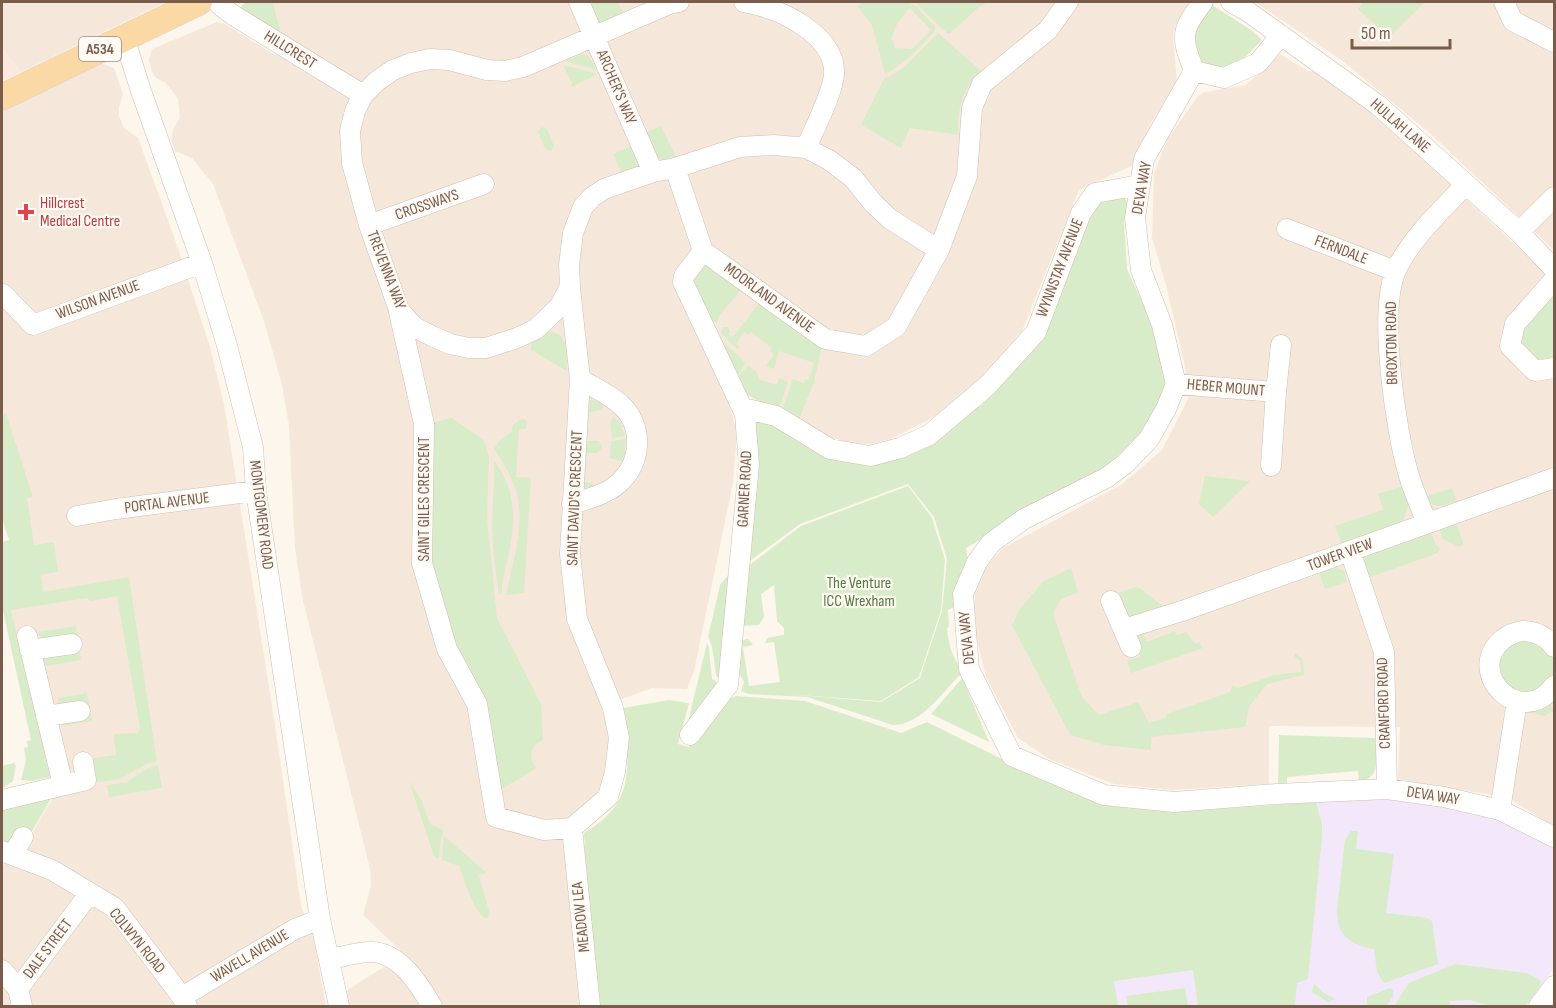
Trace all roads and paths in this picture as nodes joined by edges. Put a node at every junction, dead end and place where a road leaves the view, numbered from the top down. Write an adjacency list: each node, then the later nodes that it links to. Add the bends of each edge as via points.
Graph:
1 (199, 2): 12 (main road, A534)
2 (219, 2): 15 (street, HILLCREST, via 233,15)
3 (579, 2): 11 (street, ARCHER'S WAY)
4 (679, 2): 11 (street, TREVENNA WAY)
5 (744, 2): 17 (street, via 797,22 830,52 834,77)
6 (1068, 2): 27 (street, MOORLAND AVENUE, via 1048,30 982,84 972,108 967,176)
7 (1203, 2): 14 (street, via 1188,21 1184,44)
8 (1504, 2): 13 (street, via 1513,21)
9 (1244, 5): 10 (street, HULLAH LANE)
10 (1281, 35): 14 (street, via 1258,63 1224,78); 21 (street, HULLAH LANE, via 1378,105)
11 (595, 37): 15 (street, TREVENNA WAY, via 505,71 449,60 411,63 393,70); 19 (street, ARCHER'S WAY)
12 (124, 38): 16 (main road, A534); 29 (street, MONTGOMERY ROAD)
13 (1554, 42)
14 (1194, 71): 22 (street, DEVA WAY, via 1144,159)
15 (363, 95): 24 (street, TREVENNA WAY, via 355,111 350,147)
16 (2, 97)
17 (806, 148): 18 (street, via 740,147); 27 (street, via 853,178 890,219)
18 (675, 168): 19 (street); 28 (street)
19 (653, 172): 33 (street, via 604,189 583,207 570,246)
20 (484, 184): 24 (street, CROSSWAYS)
21 (1466, 184): 26 (street, HULLAH LANE); 31 (street, BROXTON ROAD, via 1409,247)
22 (1140, 185): 39 (street, DEVA WAY, via 1135,218 1141,270 1162,324); 41 (street, WYNNSTAY AVENUE, via 1095,193 1081,213 1036,332 987,386 929,435 870,456 830,449 776,416)
23 (1554, 197): 26 (street)
24 (369, 225): 35 (street, TREVENNA WAY)
25 (1287, 230): 31 (street, FERNDALE)
26 (1519, 232): 30 (street, HULLAH LANE)
27 (939, 250): 28 (street, MOORLAND AVENUE, via 896,327 866,346 825,339)
28 (703, 251): 41 (street, GARNER ROAD, via 682,282)
29 (202, 263): 34 (street, WILSON AVENUE, via 33,325); 44 (street, MONTGOMERY ROAD, via 241,395 253,447)
30 (1554, 269)
31 (1395, 271): 47 (street, BROXTON ROAD, via 1389,304 1389,339 1395,409 1409,476)
32 (1554, 280): 37 (street, via 1515,324 1510,346 1535,371)
33 (570, 286): 35 (street, TREVENNA WAY, via 560,306 536,329 486,348 450,344 414,327); 38 (street, SAINT DAVID'S CRESCENT)
34 (3, 294)
35 (399, 310): 62 (street, SAINT GILES CRESCENT, via 424,424 422,563 447,649 477,704 496,817 544,830)
36 (1281, 345): 40 (street, HEBER MOUNT)
37 (1554, 368)
38 (580, 379): 45 (street, SAINT DAVID'S CRESCENT); 45 (street, via 629,414 637,450 631,469 620,483)
39 (1176, 384): 40 (street, HEBER MOUNT); 59 (street, DEVA WAY, via 1149,439 1125,464 1010,528 991,543 977,562 963,594 969,669 1012,756 1104,795 1127,798 1174,802)
40 (1276, 392): 42 (street, HEBER MOUNT)
41 (743, 408): 56 (street, GARNER ROAD, via 749,465 729,686)
42 (1271, 466)
43 (1554, 478): 47 (street, TOWER VIEW)
44 (256, 492): 46 (street, PORTAL AVENUE); 67 (street, MONTGOMERY ROAD)
45 (572, 504): 62 (street, SAINT DAVID'S CRESCENT, via 570,554 577,619 613,708 619,738 608,797)
46 (77, 516)
47 (1427, 524): 48 (street, TOWER VIEW)
48 (1350, 551): 49 (street, TOWER VIEW, via 1185,610 1127,638); 59 (street, CRANFORD ROAD, via 1383,652)
49 (1111, 601)
50 (72, 644): 55 (street, via 29,643)
51 (1554, 647): 53 (street, via 1541,634 1530,631 1506,636 1497,644 1489,666 1491,678 1502,693)
52 (1554, 686): 53 (street, via 1540,699)
53 (1517, 701): 61 (street)
54 (80, 711): 55 (street)
55 (46, 716): 58 (street)
56 (690, 735)
57 (83, 762): 58 (street, via 86,780)
58 (63, 784): 60 (street)
59 (1387, 789): 61 (street, DEVA WAY)
60 (2, 800)
61 (1500, 810): 64 (street, DEVA WAY)
62 (572, 828): 75 (street, MEADOW LEA)
63 (23, 837): 65 (street, COLWYN ROAD)
64 (1554, 837)
65 (7, 853): 66 (street, COLWYN ROAD, via 52,870)
66 (89, 894): 71 (street, DALE STREET); 72 (street, COLWYN ROAD, via 115,908)
67 (320, 919): 68 (street, MONTGOMERY ROAD); 72 (street, WAVELL AVENUE, via 295,929)
68 (329, 959): 73 (street, MONTGOMERY ROAD); 74 (street, via 372,952 384,954 404,968)
69 (2, 970): 71 (street)
70 (1554, 986): 76 (street)
71 (20, 998)
72 (184, 1002)
73 (339, 1006)
74 (432, 1006)
75 (590, 1006)
76 (1539, 1006)

